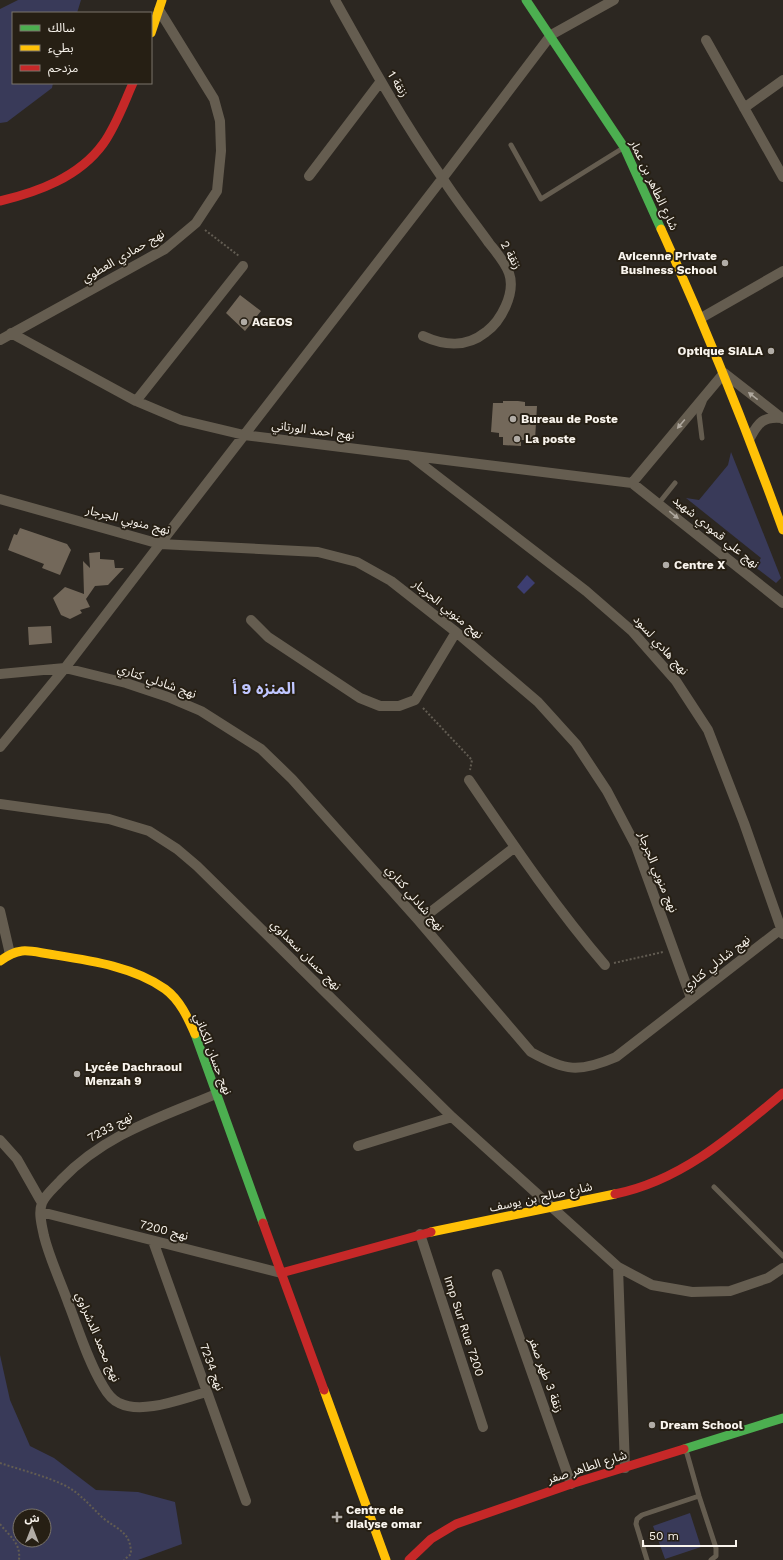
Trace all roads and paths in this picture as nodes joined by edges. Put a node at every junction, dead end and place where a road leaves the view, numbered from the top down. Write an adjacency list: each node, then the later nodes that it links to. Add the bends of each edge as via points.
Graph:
1 (162, 0): 5 (street)
2 (335, 0): 10 (street, زنقة 1)
3 (526, 0): 7 (street, شارع الطاهر بن عمار)
4 (614, 0): 7 (street)
5 (159, 10): 6 (street); 19 (street, نهج حمادي العطوي, via 214,99 220,120 221,151 217,191)
6 (152, 30)
7 (551, 35): 14 (street, شارع الطاهر بن عمار); 17 (street)
8 (706, 40): 12 (street)
9 (783, 80): 12 (street)
10 (381, 81): 15 (street); 17 (street, زنقة 1)
11 (133, 84): 18 (street, via 111,131 93,155 58,181 36,191)
12 (744, 108): 16 (street)
13 (511, 145): 14 (lane, via 541,199)
14 (624, 147): 22 (street, شارع الطاهر بن عمار)
15 (309, 176)
16 (783, 177)
17 (442, 179): 24 (street, زنقة 2, via 510,274 510,291 504,311 494,326 478,338 460,344 440,343); 30 (street)
18 (0, 201)
19 (196, 223): 20 (path, via 239,255); 23 (street, نهج حمادي العطوي, via 165,249)
20 (243, 266): 28 (street)
21 (783, 271): 22 (street)
22 (701, 318): 26 (street, شارع الطاهر بن عمار)
23 (11, 333): 25 (street, نهج حمادي العطوي); 28 (street, نهج احمد الورتاني)
24 (423, 336)
25 (0, 340)
26 (724, 372): 27 (street); 29 (street, one-way to 26); 32 (street, شارع الطاهر بن عمار)
27 (706, 395): 31 (lane, via 699,414); 34 (street, one-way to 34)
28 (136, 401): 30 (street, نهج احمد الورتاني, via 181,420)
29 (782, 418): 32 (street, via 771,417 762,421)
30 (244, 434): 33 (street, نهج احمد الورتاني); 39 (street)
31 (702, 438)
32 (750, 438): 38 (street, شارع الطاهر بن عمار)
33 (410, 456): 34 (street, نهج احمد الورتاني); 52 (street, نهج هادي لسود, via 586,591 632,631 676,680 708,730)
34 (632, 483): 37 (street, نهج علي قمودي شهيد)
35 (675, 483): 37 (lane)
36 (0, 499): 39 (street, نهج منوبي الجرجار)
37 (659, 503): 40 (street, نهج علي قمودي شهيد, one-way to 40)
38 (783, 530)
39 (160, 544): 42 (street, نهج منوبي الجرجار, via 318,552 357,562 391,581); 43 (street)
40 (783, 603)
41 (251, 620): 45 (street, via 268,637 360,698 380,706 399,706)
42 (456, 632): 45 (street); 53 (street, نهج منوبي الجرجار, via 538,702 576,744 607,791 636,846)
43 (65, 668): 44 (street, نهج شادلي كتاري); 46 (street); 51 (street, نهج شادلي كتاري, via 168,696 201,711 261,749 292,779)
44 (0, 674)
45 (415, 700): 47 (path, via 472,760)
46 (0, 747)
47 (469, 780): 49 (street)
48 (0, 804): 60 (street, نهج حسان سعداوي, via 110,819 149,831 177,849)
49 (516, 847): 51 (street); 56 (street)
50 (0, 911): 54 (street)
51 (418, 921): 57 (street, نهج شادلي كتاري, via 531,1052 553,1064 569,1068 594,1066 616,1057)
52 (782, 931): 57 (street, نهج شادلي كتاري)
53 (674, 949): 56 (path); 57 (street, نهج منوبي الجرجار)
54 (10, 954): 55 (street, نهج حسان الكناني); 59 (street, نهج حسان الكناني, via 22,951 84,961 112,967 155,983 177,1001 186,1016 206,1061)
55 (0, 961)
56 (605, 965)
57 (691, 998)
58 (783, 1093): 64 (street, شارع صالح بن يوسف, via 725,1142 656,1181 621,1193)
59 (216, 1094): 65 (street, نهج 7233, via 110,1140 69,1172 50,1191); 71 (street, نهج حسان الكناني)
60 (452, 1118): 62 (street); 64 (street, نهج حسان سعداوي)
61 (0, 1140): 65 (street, نهج محمد الدشراوي, via 17,1159)
62 (358, 1146)
63 (714, 1187): 68 (lane)
64 (552, 1207): 66 (street, شارع صالح بن يوسف); 69 (street, نهج حسان سعداوي)
65 (41, 1208): 67 (street, نهج 7200); 73 (street, نهج محمد الدشراوي, via 44,1235 50,1256 88,1353 109,1396 118,1403 135,1408 155,1406)
66 (420, 1234): 71 (street, شارع صالح بن يوسف); 75 (street, Imp Sur Rue 7200)
67 (153, 1241): 71 (street, نهج 7200); 73 (street, نهج 7234)
68 (783, 1256)
69 (618, 1267): 70 (street, نهج حسان سعداوي, via 652,1284 692,1292 730,1291 768,1278); 78 (street)
70 (783, 1268)
71 (281, 1272): 85 (street, نهج حسان الكناني)
72 (497, 1274): 79 (street, زنقة 3 طهر صفر)
73 (207, 1392): 81 (street, نهج 7234)
74 (783, 1418): 76 (street, شارع الطاهر صفر)
75 (483, 1426)
76 (686, 1449): 78 (street, شارع الطاهر صفر); 80 (lane)
77 (0, 1463): 84 (path, via 66,1486 80,1496 104,1519 122,1530 131,1543 132,1554)
78 (625, 1468): 79 (street, شارع الطاهر صفر)
79 (571, 1484): 86 (street, شارع الطاهر صفر, via 456,1524 431,1539)
80 (698, 1496): 87 (lane, via 637,1519 636,1524); 88 (lane, via 716,1548 716,1556)
81 (246, 1501)
82 (0, 1524): 83 (path, via 20,1550)
83 (19, 1560)
84 (124, 1560)
85 (386, 1560)
86 (409, 1560)
87 (648, 1560)
88 (711, 1560)

